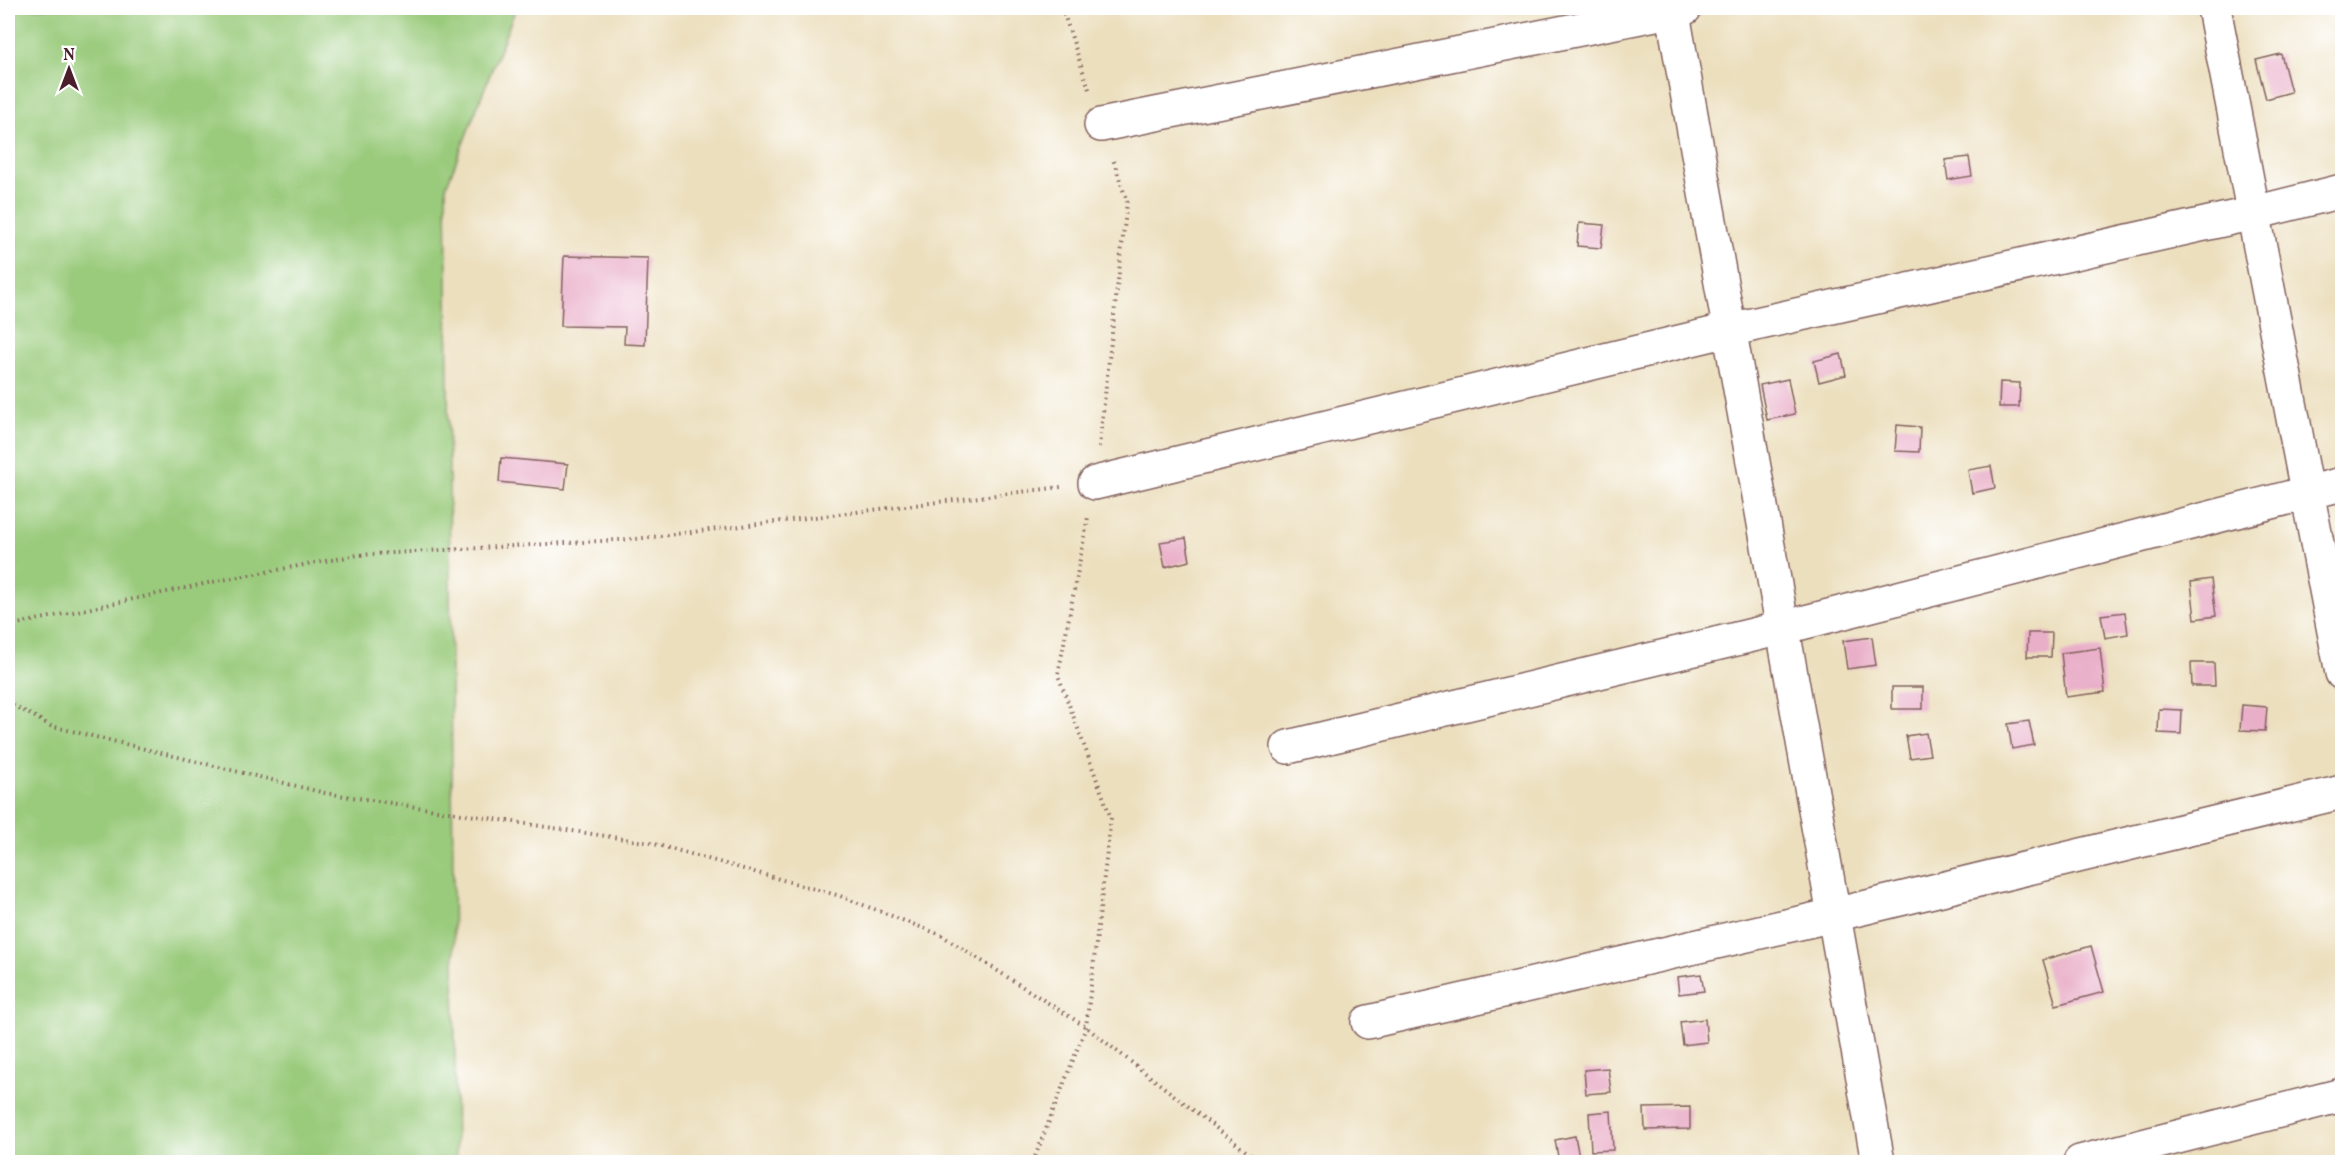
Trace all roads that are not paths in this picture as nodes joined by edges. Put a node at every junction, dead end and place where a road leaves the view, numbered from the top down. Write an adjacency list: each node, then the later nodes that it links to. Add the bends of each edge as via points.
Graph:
1 (1676, 8): 3 (street); 6 (street)
2 (2214, 8): 5 (street)
3 (1101, 125)
4 (2343, 190): 5 (street)
5 (2254, 213): 6 (street); 9 (street)
6 (1729, 330): 7 (street); 10 (street)
7 (1095, 483)
8 (2343, 484): 9 (street)
9 (2307, 493): 10 (street); 11 (street)
10 (1782, 628): 12 (street); 14 (street)
11 (2343, 673)
12 (1288, 747)
13 (2343, 792): 14 (street)
14 (1834, 915): 15 (street); 17 (street)
15 (1368, 1022)
16 (2343, 1095): 18 (street)
17 (1878, 1162)
18 (2080, 1162)

